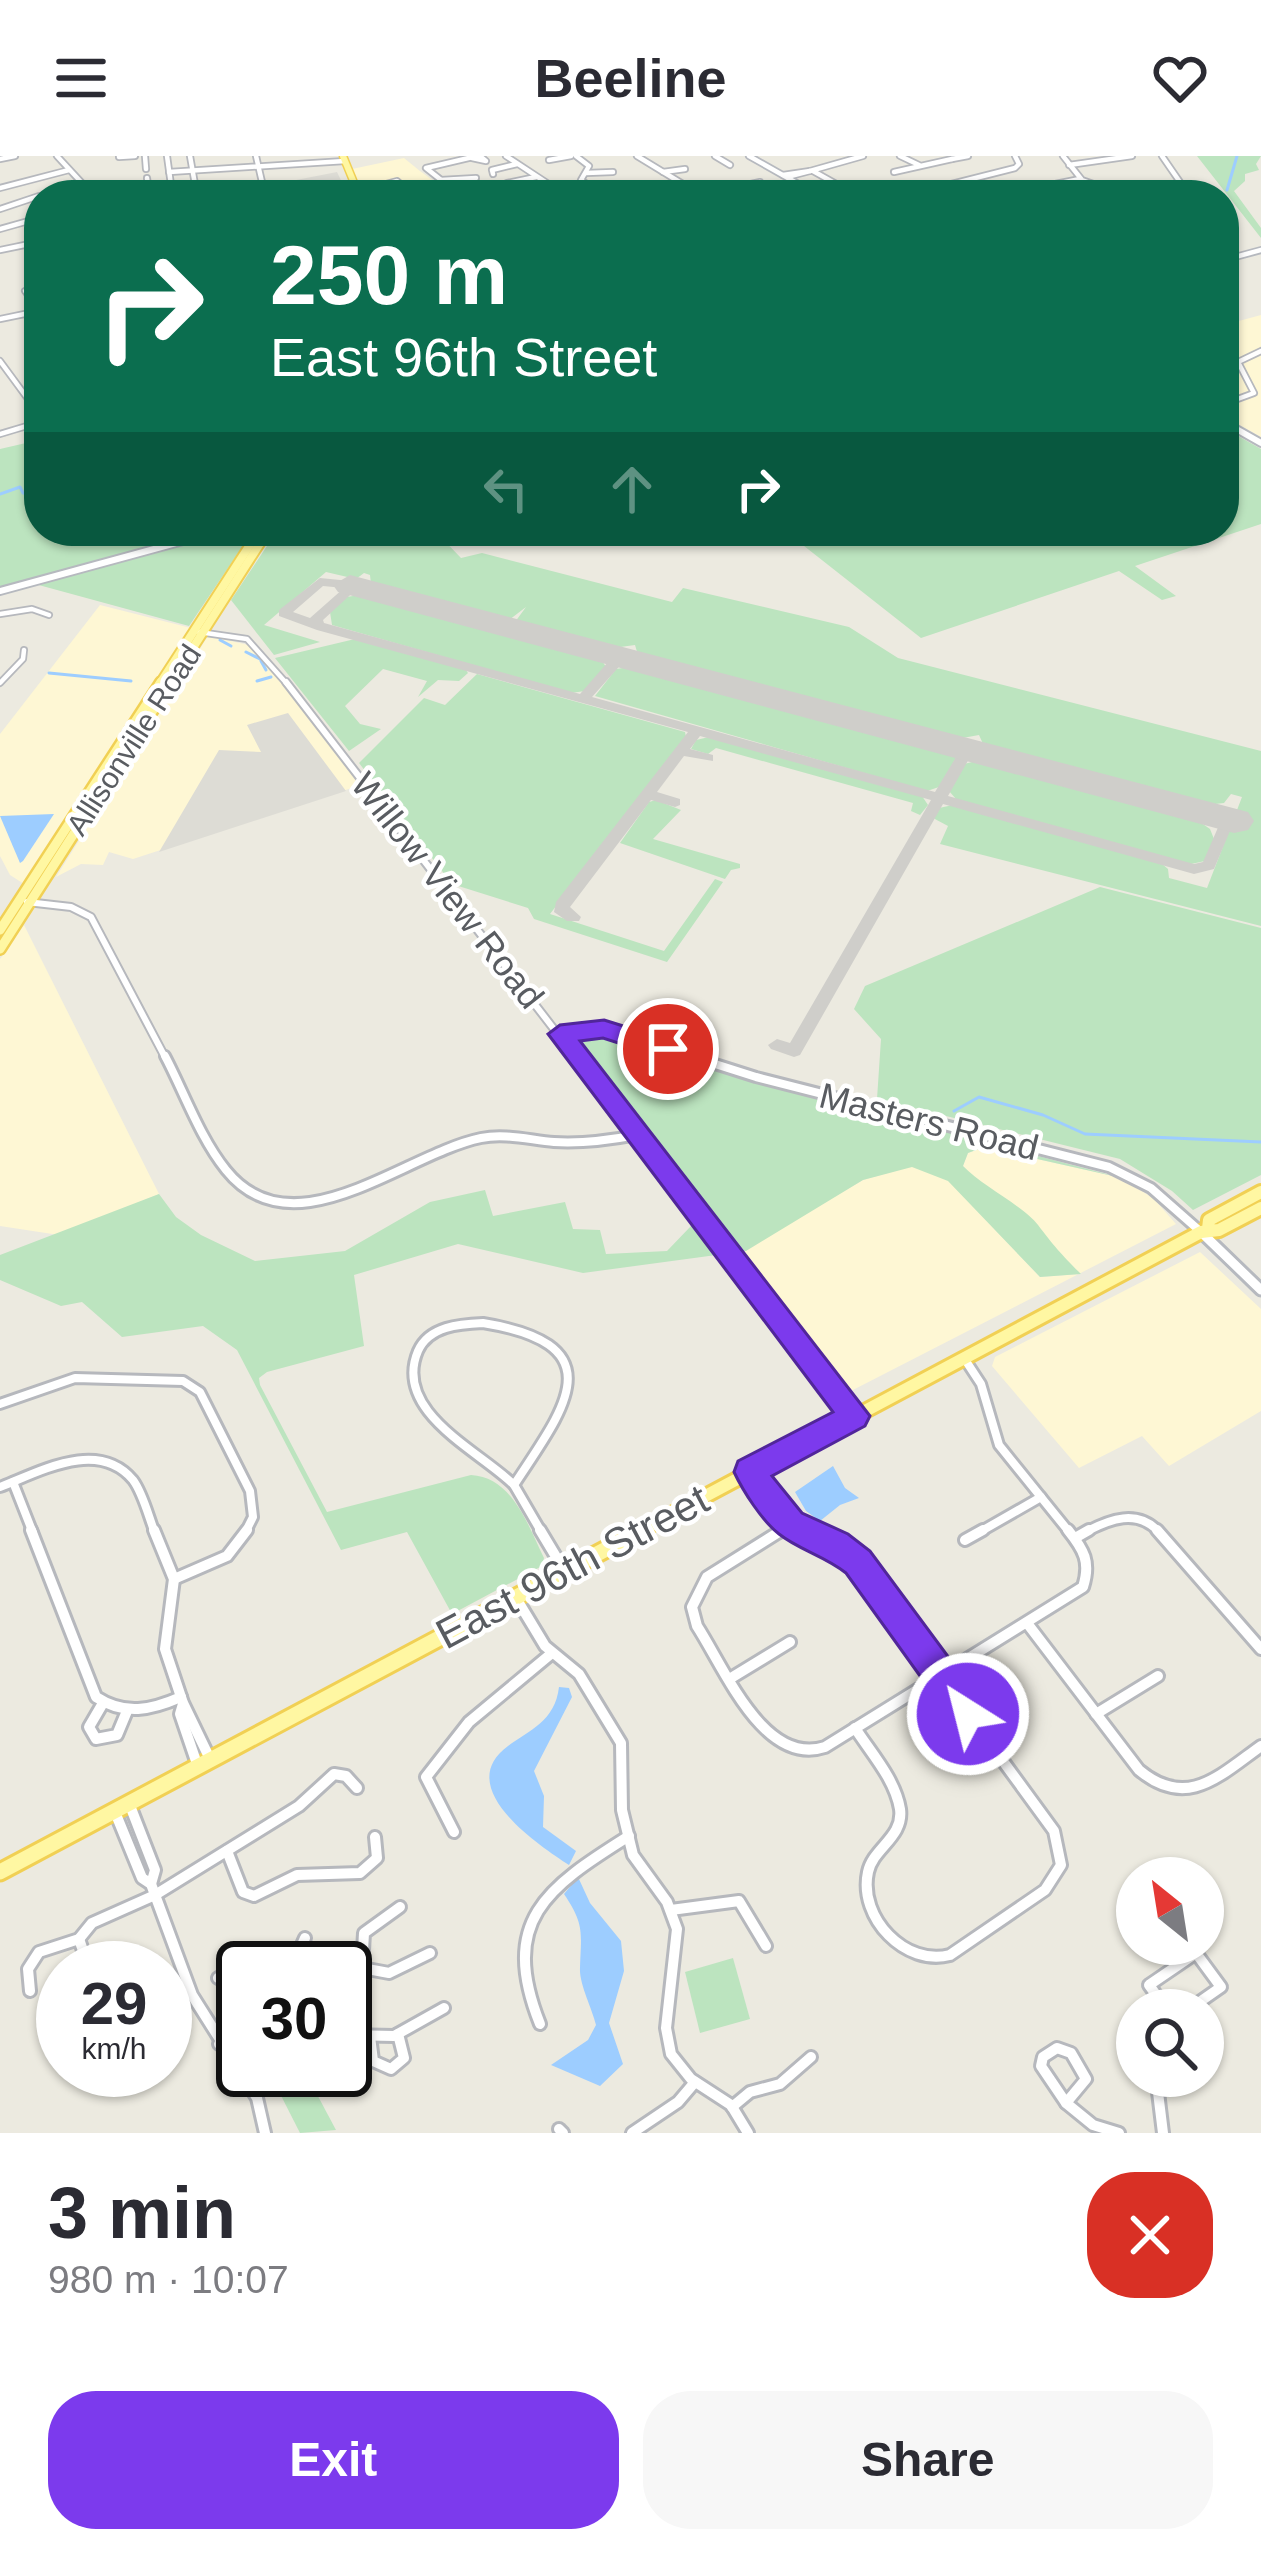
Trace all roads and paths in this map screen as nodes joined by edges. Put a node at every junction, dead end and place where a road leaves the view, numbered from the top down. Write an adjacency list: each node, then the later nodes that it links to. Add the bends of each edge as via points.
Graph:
1 (15, 156): 21 (street)
2 (57, 156): 32 (street)
3 (135, 156): 19 (street)
4 (145, 156): 30 (street)
5 (167, 156): 36 (street)
6 (190, 156): 33 (street)
7 (256, 156): 25 (street)
8 (476, 156): 52 (street, via 425,169)
9 (506, 156): 26 (street)
10 (574, 156): 24 (street); 39 (street, via 589,166)
11 (637, 156): 38 (street)
12 (715, 156): 27 (street)
13 (749, 156): 43 (street)
14 (863, 156): 35 (street)
15 (900, 156): 29 (street)
16 (968, 156): 20 (street)
17 (1063, 156): 28 (street)
18 (1132, 156): 28 (street)
19 (119, 157)
20 (954, 157): 29 (street)
21 (0, 159)
22 (341, 159): 25 (street)
23 (1017, 159): 59 (street, via 1012,169)
24 (548, 160)
25 (258, 164): 33 (street); 51 (street)
26 (519, 164): 34 (street); 40 (street)
27 (730, 165)
28 (1069, 165): 46 (street)
29 (920, 166): 42 (street)
30 (146, 169)
31 (686, 169): 38 (street)
32 (69, 170): 47 (street); 48 (street)
33 (193, 170): 36 (street); 50 (street)
34 (528, 170): 41 (street); 44 (street)
35 (811, 171): 43 (street); 58 (street)
36 (169, 172): 49 (street)
37 (613, 172): 39 (street)
38 (664, 172): 56 (street)
39 (584, 173): 55 (street)
40 (494, 174)
41 (511, 174)
42 (885, 175)
43 (785, 176): 57 (street)
44 (538, 177): 53 (street); 54 (street)
45 (476, 178): 52 (street)
46 (1080, 179): 60 (street)
47 (27, 180)
48 (80, 180)
49 (169, 180)
50 (194, 180)
51 (260, 180)
52 (440, 180)
53 (522, 180)
54 (542, 180)
55 (582, 180)
56 (677, 180)
57 (791, 180)
58 (828, 180)
59 (968, 180)
60 (1075, 180)
61 (24, 245): 62 (street)
62 (16, 247): 63 (street); 64 (street)
63 (0, 250)
64 (21, 253)
65 (0, 361): 67 (street)
66 (1239, 364): 68 (street, via 1254,393)
67 (24, 391)
68 (1239, 398)
69 (165, 546): 71 (street)
70 (254, 546): 74 (main road, Allisonville Road)
71 (0, 591)
72 (0, 614): 73 (street)
73 (49, 615)
74 (198, 632): 77 (main road, Allisonville Road); 80 (street, Willow View Road, via 250,640 261,650)
75 (23, 650): 76 (street)
76 (0, 683)
77 (24, 902): 78 (main road, Allisonville Road); 79 (main road, Allisonville Road); 81 (street, via 91,917 225,1169 264,1200 327,1199 485,1137 580,1142)
78 (0, 930)
79 (1, 946)
80 (560, 1034): 81 (street, Willow View Road); 84 (street, Masters Road, via 611,1030 756,1077 1109,1167)
81 (637, 1135): 88 (street, Willow View Road)
82 (1261, 1192): 84 (main road, East 96th Street, via 1209,1220)
83 (1261, 1208): 84 (main road, East 96th Street)
84 (1205, 1230): 85 (street, Masters Road); 86 (main road, East 96th Street)
85 (1261, 1290)
86 (964, 1358): 88 (main road, East 96th Street); 93 (street, via 999,1445)
87 (0, 1404): 98 (street, via 75,1378 183,1381 200,1391 250,1491 254,1517 227,1556)
88 (854, 1416): 89 (main road, East 96th Street)
89 (750, 1472): 94 (street); 97 (main road, East 96th Street)
90 (13, 1481): 92 (street); 98 (street, via 72,1460 113,1463 133,1480); 108 (street, via 85,1679)
91 (514, 1485): 91 (street, via 442,1428 422,1399 414,1362 435,1333 483,1322 519,1328 546,1340 561,1360 563,1410); 97 (street)
92 (0, 1487)
93 (1041, 1497): 95 (street); 96 (street)
94 (790, 1523): 104 (street, via 852,1556); 106 (street, via 696,1588 693,1617)
95 (1076, 1538): 100 (street, via 1087,1577); 102 (street, via 1115,1517 1151,1524)
96 (965, 1540)
97 (564, 1571): 99 (main road, East 96th Street)
98 (174, 1579): 107 (street, via 165,1649)
99 (516, 1597): 103 (street); 113 (main road, East 96th Street)
100 (1027, 1623): 104 (street); 110 (street)
101 (790, 1642): 106 (street)
102 (1261, 1649)
103 (551, 1653): 116 (street, via 469,1722 426,1777); 117 (street, via 575,1669 619,1738)
104 (941, 1676): 111 (street); 111 (street, via 1060,1850 1059,1871 1045,1890 950,1954 929,1960 899,1947 867,1898 868,1867 897,1831 900,1809)
105 (1158, 1676): 110 (street)
106 (731, 1678): 111 (street, via 766,1733 788,1750 812,1752)
107 (182, 1700): 109 (street); 113 (street, via 180,1714)
108 (103, 1703): 109 (street); 109 (street, via 89,1727 96,1739 117,1736)
109 (127, 1711)
110 (1096, 1714): 112 (street, via 1143,1774 1179,1792 1202,1786)
111 (855, 1729)
112 (1261, 1746)
113 (204, 1762): 115 (main road, East 96th Street)
114 (357, 1788): 119 (street, via 343,1774 329,1777)
115 (122, 1807): 120 (main road, East 96th Street); 121 (street, via 142,1878)
116 (454, 1832)
117 (628, 1836): 123 (street, via 639,1868); 135 (street, via 571,1872 536,1912 518,1958)
118 (375, 1837): 119 (street, via 377,1858 364,1872 303,1874 254,1896 243,1892)
119 (227, 1851): 121 (street)
120 (0, 1872)
121 (153, 1889): 125 (street, via 92,1922); 138 (street)
122 (400, 1906): 127 (street)
123 (671, 1910): 128 (street, via 691,1901 739,1901); 141 (street, via 678,1943 667,2038)
124 (305, 1938): 126 (street)
125 (79, 1939): 133 (street, via 32,1957)
126 (304, 1941)
127 (364, 1941)
128 (766, 1946)
129 (430, 1953): 130 (street, via 395,1974)
130 (372, 1972)
131 (1152, 1989): 132 (street, via 1196,1953)
132 (1217, 1989)
133 (30, 1991)
134 (444, 2008): 136 (street)
135 (540, 2024)
136 (398, 2034): 137 (street); 139 (street, via 404,2058 391,2069 374,2063)
137 (372, 2036)
138 (216, 2039)
139 (372, 2050)
140 (811, 2057): 145 (street, via 780,2084 750,2092)
141 (695, 2082): 145 (street); 147 (street)
142 (256, 2097): 146 (street)
143 (1159, 2097): 151 (street)
144 (1066, 2103): 144 (street, via 1041,2066 1061,2047 1087,2081); 149 (street)
145 (733, 2107): 148 (street)
146 (266, 2133)
147 (632, 2133)
148 (748, 2133)
149 (1119, 2133)
150 (1149, 2133): 151 (street)
151 (1164, 2133)

